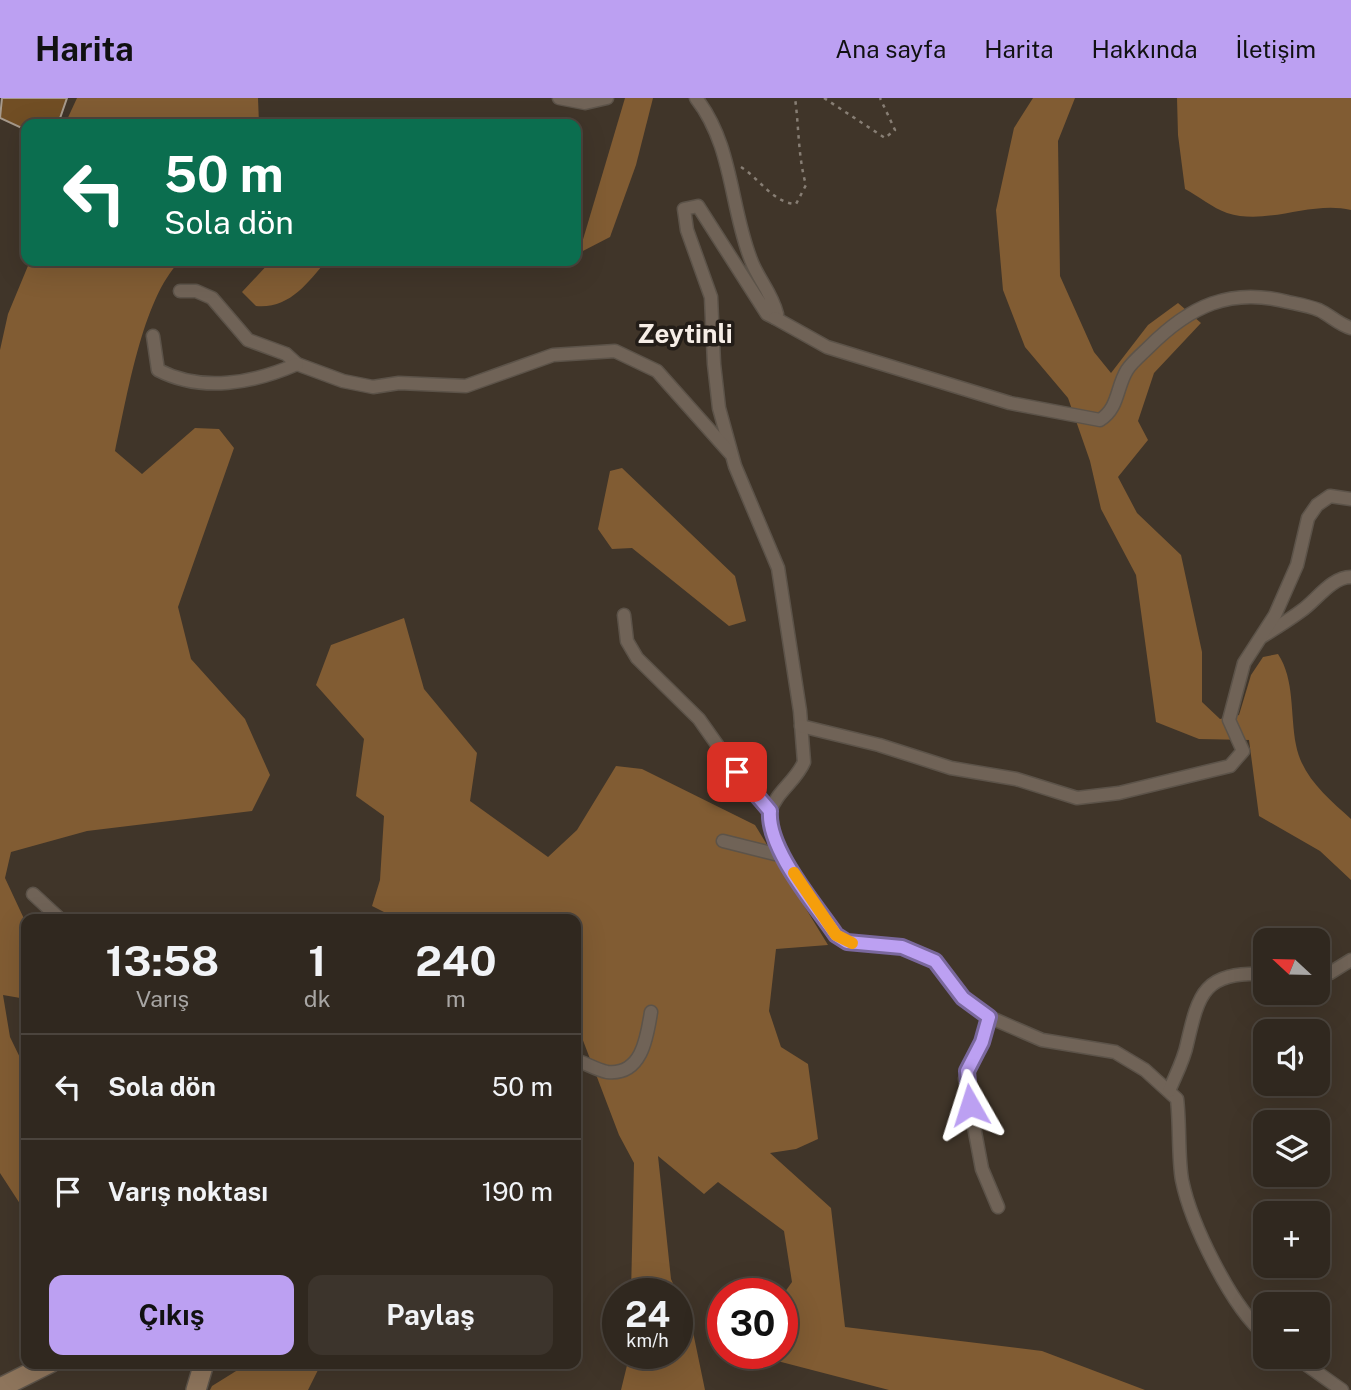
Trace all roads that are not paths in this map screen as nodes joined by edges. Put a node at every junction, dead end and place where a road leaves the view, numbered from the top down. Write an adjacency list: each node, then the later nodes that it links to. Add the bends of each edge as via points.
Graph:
1 (559, 98): 2 (street, via 585,103)
2 (607, 98)
3 (696, 98): 5 (street, via 709,114 725,157 751,261 773,299)
4 (180, 291): 8 (street, via 212,298 248,340 286,354)
5 (775, 318): 6 (street, via 827,347 1010,403 1100,421 1110,414 1127,370 1163,333 1222,298 1275,298 1319,310); 9 (street, via 767,314 698,205 684,209 711,296 719,408)
6 (1351, 328)
7 (153, 336): 8 (street, via 158,370 204,384 265,378)
8 (297, 364): 9 (street, via 373,387 399,383 466,386 553,355 615,351 657,371)
9 (732, 456): 14 (street, via 778,568)
10 (1351, 499): 13 (street, via 1330,496 1308,518 1297,565)
11 (1351, 577): 13 (street, via 1344,577)
12 (624, 615): 15 (street, via 626,641 637,658 699,719 749,790)
13 (1260, 638): 14 (street, via 1244,663 1233,699 1229,720 1243,751 1230,766 1119,793 1077,798)
14 (801, 726): 15 (street, via 804,762)
15 (770, 811): 17 (street, via 769,825)
16 (723, 841): 17 (street)
17 (783, 856): 24 (street, via 836,935 847,942 902,947 935,961 963,998)
18 (33, 894): 19 (street)
19 (55, 914)
20 (1351, 960): 21 (street)
21 (1330, 973)
22 (1253, 976): 26 (street, via 1215,981 1205,989)
23 (651, 1012): 25 (street, via 637,1061 626,1069 607,1072)
24 (989, 1017): 26 (street, via 1042,1040 1115,1052); 27 (street, via 965,1079 982,1169)
25 (581, 1061)
26 (1169, 1091): 28 (street, via 1178,1099 1182,1179 1200,1234)
27 (998, 1207)
28 (1253, 1324)
29 (38, 1369): 32 (street)
30 (202, 1369): 33 (street)
31 (1312, 1369): 34 (street)
32 (0, 1388)
33 (196, 1390)
34 (1342, 1390)

